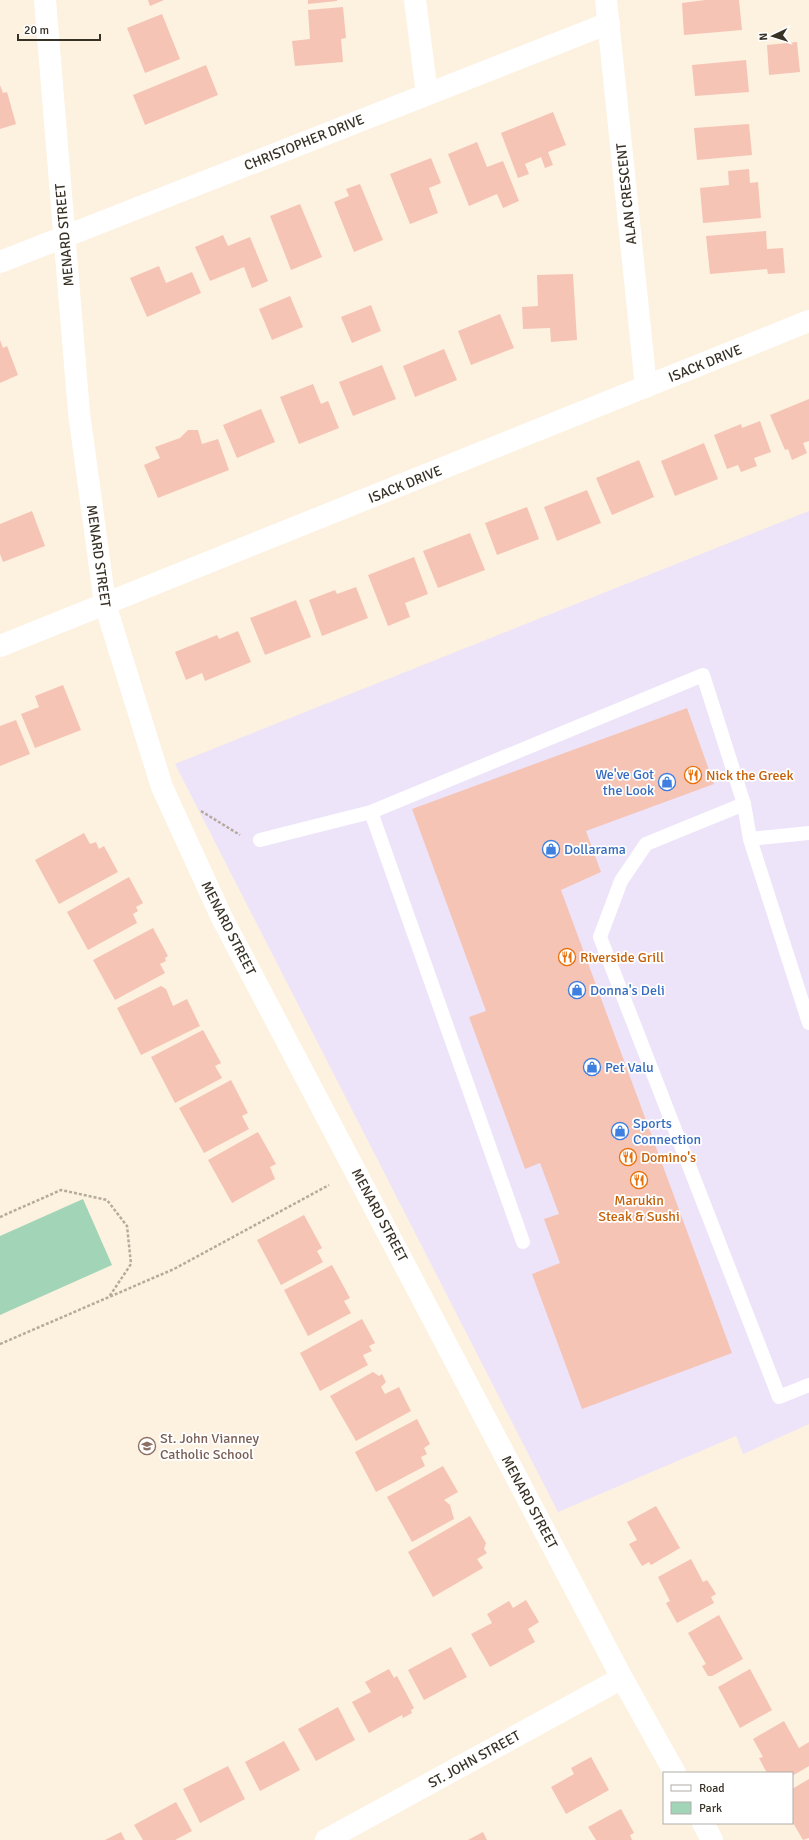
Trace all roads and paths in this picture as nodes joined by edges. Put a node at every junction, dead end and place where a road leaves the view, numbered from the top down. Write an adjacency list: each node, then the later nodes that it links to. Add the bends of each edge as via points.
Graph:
1 (45, 0): 6 (street, MENARD STREET)
2 (415, 0): 5 (street)
3 (606, 0): 4 (street, ALAN CRESCENT)
4 (609, 23): 5 (street, CHRISTOPHER DRIVE); 9 (street, ALAN CRESCENT)
5 (427, 94): 6 (street, CHRISTOPHER DRIVE)
6 (64, 237): 7 (street, CHRISTOPHER DRIVE); 10 (street, MENARD STREET, via 79,414)
7 (0, 262)
8 (809, 321): 9 (street, ISACK DRIVE)
9 (646, 387): 10 (street, ISACK DRIVE)
10 (105, 604): 11 (street, ISACK DRIVE); 25 (street, MENARD STREET, via 162,787 222,918)
11 (0, 646)
12 (744, 804): 14 (lane, via 703,674); 16 (lane); 24 (lane, via 646,844 621,881 600,937 778,1396)
13 (195, 808): 17 (path, via 249,840)
14 (371, 812): 17 (lane); 21 (lane)
15 (809, 832): 16 (lane)
16 (750, 839): 18 (lane)
17 (260, 840)
18 (809, 1023)
19 (329, 1185): 22 (path, via 174,1269)
20 (0, 1217): 22 (path, via 61,1190 106,1200 127,1226 131,1264)
21 (523, 1242)
22 (109, 1298): 23 (path)
23 (0, 1344)
24 (809, 1385)
25 (622, 1678): 26 (street, MENARD STREET); 28 (street, ST. JOHN STREET)
26 (674, 1772)
27 (704, 1824): 29 (street)
28 (326, 1840)
29 (712, 1840)

